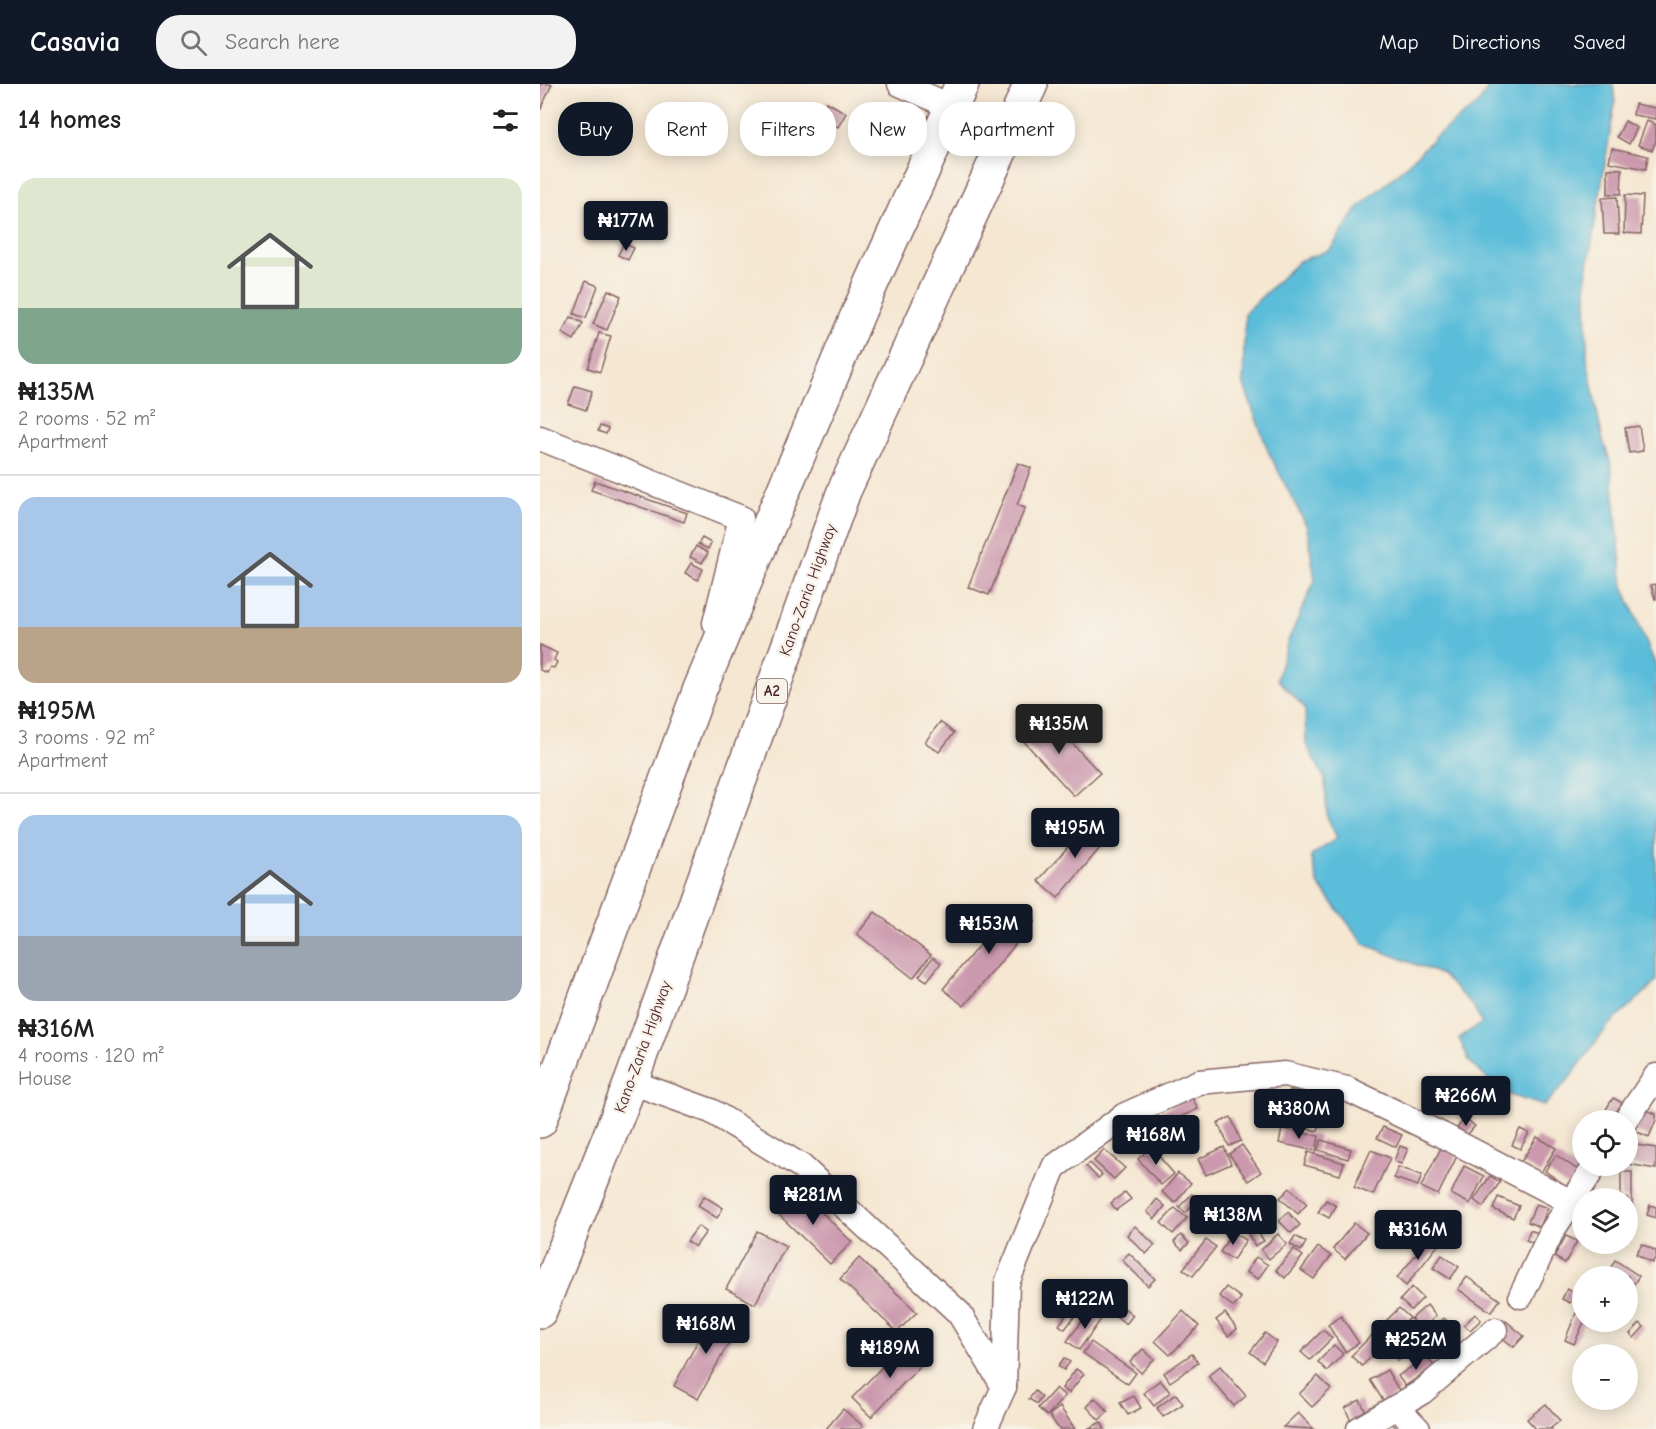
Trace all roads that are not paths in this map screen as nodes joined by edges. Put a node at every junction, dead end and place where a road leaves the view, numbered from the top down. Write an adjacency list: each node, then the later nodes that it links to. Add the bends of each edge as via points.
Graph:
1 (900, 84): 3 (street)
2 (1031, 84): 7 (highway, Kano-Zaria Highway / A2, via 844,491)
3 (957, 95): 5 (highway, via 860,309)
4 (540, 438): 5 (street, via 741,518)
5 (696, 699): 9 (highway)
6 (1656, 1076): 8 (street)
7 (631, 1082): 13 (highway, Kano-Zaria Highway / A2); 15 (street, via 711,1111 801,1166 959,1313)
8 (1633, 1110)
9 (540, 1121)
10 (1589, 1176): 11 (street)
11 (1571, 1203): 12 (street, via 1552,1231); 15 (street, via 1347,1089 1285,1074 1199,1082 1125,1114 1054,1167 1006,1283)
12 (1521, 1296)
13 (540, 1311)
14 (1495, 1330): 16 (street, via 1422,1392)
15 (1004, 1387): 17 (street)
16 (1397, 1407): 18 (street); 19 (street)
17 (985, 1429)
18 (1359, 1429)
19 (1418, 1429)

